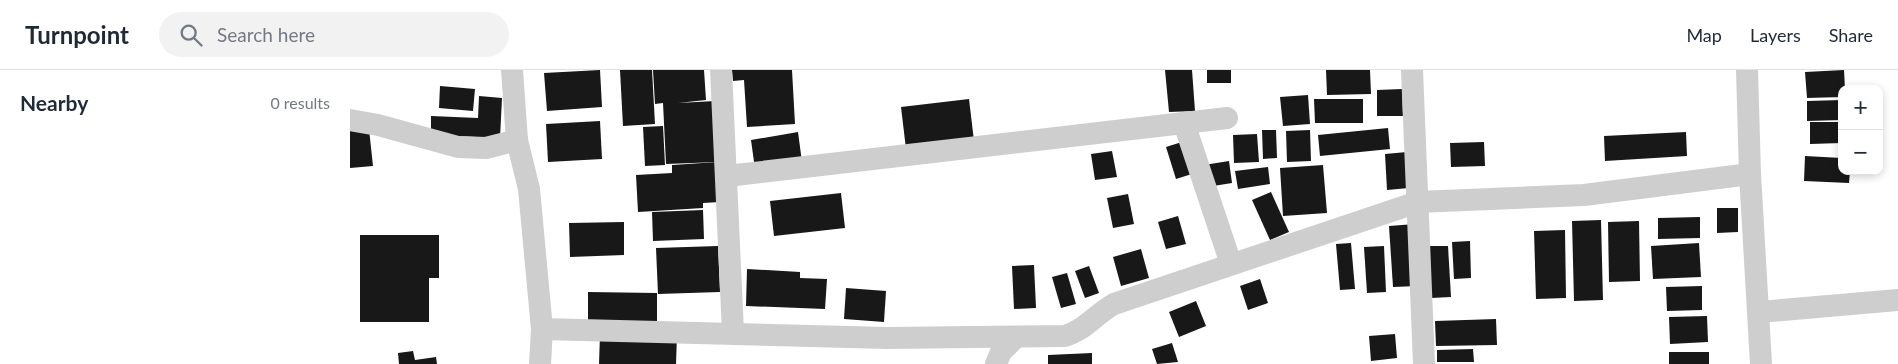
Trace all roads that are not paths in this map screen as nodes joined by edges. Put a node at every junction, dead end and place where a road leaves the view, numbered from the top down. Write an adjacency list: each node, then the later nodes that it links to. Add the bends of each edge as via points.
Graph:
1 (512, 70): 8 (street)
2 (721, 70): 10 (street)
3 (1412, 70): 11 (street)
4 (1747, 70): 9 (street)
5 (1227, 118): 7 (street)
6 (350, 120): 8 (street, via 458,147 486,148)
7 (1184, 123): 10 (street); 12 (street)
8 (517, 140): 15 (street, via 529,189)
9 (1750, 174): 11 (street, via 1584,196); 14 (street)
10 (727, 176): 16 (street)
11 (1418, 202): 12 (street); 20 (street)
12 (1231, 264): 17 (street, via 1114,304 1074,334)
13 (1898, 300): 14 (street)
14 (1759, 312): 21 (street)
15 (542, 329): 16 (street); 18 (street)
16 (733, 333): 17 (street)
17 (1015, 338): 19 (street, via 1001,352)
18 (540, 364)
19 (996, 364)
20 (1424, 364)
21 (1761, 364)

